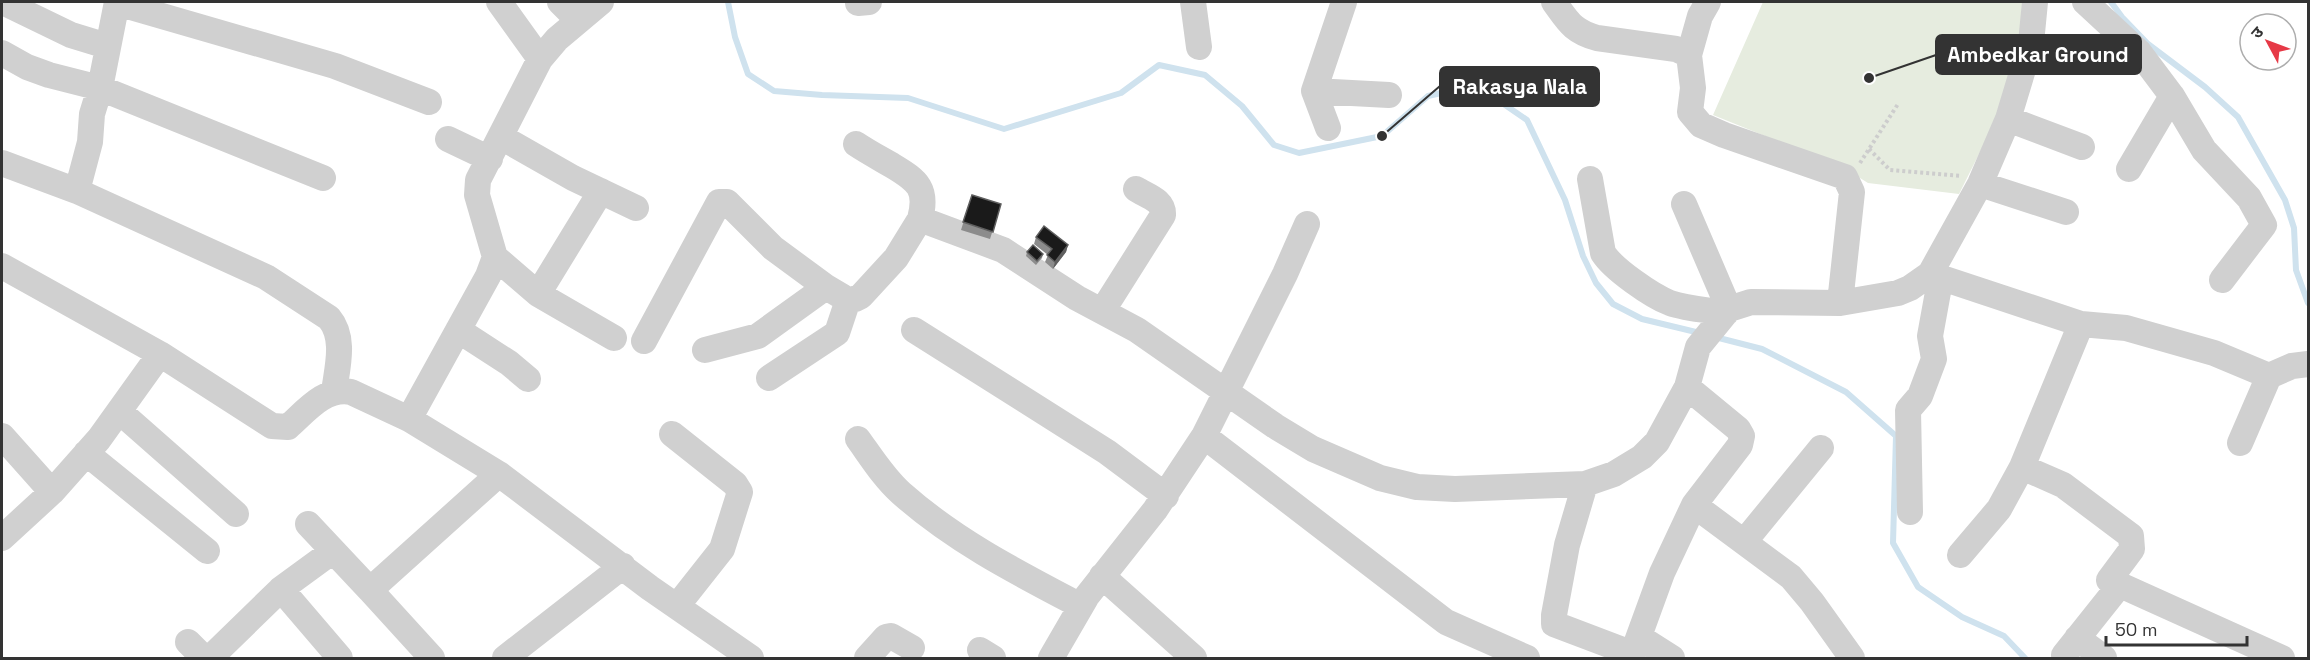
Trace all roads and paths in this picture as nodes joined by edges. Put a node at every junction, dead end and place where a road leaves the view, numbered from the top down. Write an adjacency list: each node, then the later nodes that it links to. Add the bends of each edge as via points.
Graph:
1 (117, 2): 13 (street); 22 (street, via 335,66)
2 (498, 2): 17 (street)
3 (560, 2): 12 (street)
4 (601, 2): 12 (street)
5 (1193, 2): 14 (street)
6 (1344, 2): 19 (street)
7 (1554, 2): 16 (street, via 1574,29 1585,35 1676,49)
8 (1708, 2): 16 (street)
9 (2034, 2): 24 (street, via 2031,43)
10 (2085, 2): 21 (street, via 2139,52)
11 (7, 4): 13 (street, via 71,35)
12 (578, 20): 17 (street)
13 (107, 46): 18 (street)
14 (1199, 47)
15 (2, 53): 18 (street, via 49,75)
16 (1689, 56): 35 (street, via 1694,88 1690,112 1701,125 1837,173)
17 (540, 60): 29 (street)
18 (100, 88): 33 (street); 38 (street)
19 (1314, 91): 20 (street); 25 (street)
20 (1389, 95)
21 (2172, 96): 32 (street); 48 (street, via 2204,150 2249,198 2264,225)
22 (429, 102)
23 (1898, 104): 30 (path)
24 (2008, 119): 28 (street); 36 (street)
25 (1328, 128)
26 (448, 139): 29 (street)
27 (856, 144): 43 (street, via 912,177 922,193)
28 (2082, 147)
29 (496, 148): 39 (street); 45 (street, via 476,188)
30 (1869, 149): 35 (path); 36 (path, via 1890,170)
31 (2, 163): 38 (street)
32 (2129, 169)
33 (323, 178)
34 (1590, 179): 53 (street, via 1603,253 1609,261 1671,303)
35 (1848, 181): 51 (street, via 1852,192)
36 (1981, 181): 42 (street); 47 (street)
37 (1136, 189): 52 (street, via 1161,203 1162,215)
38 (77, 191): 66 (street, via 266,277 329,318 339,337)
39 (601, 191): 41 (street); 50 (street)
40 (1684, 204): 53 (street)
41 (636, 208)
42 (2066, 212)
43 (920, 219): 49 (street, via 896,258 861,296 855,299); 52 (street, via 1003,250 1077,298)
44 (1307, 224): 67 (street)
45 (495, 257): 50 (street); 55 (street)
46 (2, 266): 60 (street)
47 (1930, 274): 51 (street, via 1898,293); 54 (street); 83 (street, via 1938,292 1930,336 1934,359 1920,396 1908,410)
48 (2222, 280)
49 (837, 293): 58 (street, via 773,248 723,201); 59 (street, via 758,336); 63 (street, via 837,333)
50 (538, 294): 57 (street)
51 (1840, 303): 53 (street, via 1751,302)
52 (1103, 310): 67 (street)
53 (1726, 313): 65 (street, via 1698,347)
54 (2081, 324): 62 (street, via 2126,328 2214,353); 77 (street)
55 (458, 330): 64 (street); 69 (street)
56 (914, 330): 81 (street, via 1107,452)
57 (614, 338)
58 (644, 341)
59 (705, 350)
60 (159, 354): 66 (street, via 272,426 288,427); 68 (street)
61 (2308, 364): 62 (street)
62 (2269, 376): 74 (street)
63 (769, 378)
64 (528, 380)
65 (1687, 387): 79 (street, via 1657,442 1642,457 1614,474); 82 (street, via 1742,436 1740,445)
66 (334, 392): 69 (street, via 351,392)
67 (1226, 392): 72 (street); 79 (street, via 1313,449 1380,478 1417,487 1455,489)
68 (119, 411): 76 (street); 84 (street)
69 (409, 419): 78 (street)
70 (672, 434): 96 (street, via 740,492 722,549)
71 (2, 436): 80 (street)
72 (1204, 436): 81 (street); 108 (street, via 1446,622)
73 (858, 439): 97 (street, via 900,492 936,521 986,556)
74 (2240, 443)
75 (1821, 448): 87 (street)
76 (86, 453): 80 (street); 89 (street)
77 (2022, 467): 90 (street, via 1998,509); 93 (street, via 2063,485 2131,537 2133,549 2109,580)
78 (499, 474): 91 (street); 95 (street)
79 (1585, 484): 99 (street, via 1567,545 1554,624)
80 (52, 492): 86 (street)
81 (1166, 496): 92 (street)
82 (1694, 505): 87 (street); 99 (street, via 1662,573)
83 (1910, 512)
84 (236, 514)
85 (308, 524): 88 (street)
86 (2, 538)
87 (1744, 542): 110 (street, via 1791,577)
88 (333, 550): 94 (street); 95 (street)
89 (207, 551)
90 (1960, 555)
91 (623, 566): 96 (street); 103 (street)
92 (1102, 576): 97 (street); 107 (street)
93 (2119, 586): 111 (street, via 2071,647); 112 (street)
94 (281, 589): 100 (street); 101 (street)
95 (370, 590): 102 (street)
96 (677, 606): 104 (street)
97 (1081, 606): 106 (street)
98 (912, 648): 105 (street, via 886,637)
99 (1634, 650): 109 (street)
100 (210, 658)
101 (340, 658)
102 (432, 658)
103 (505, 658)
104 (751, 658)
105 (867, 658)
106 (1051, 658)
107 (1194, 658)
108 (1527, 658)
109 (1672, 658)
110 (1852, 658)
111 (2104, 658)
112 (2282, 658)

